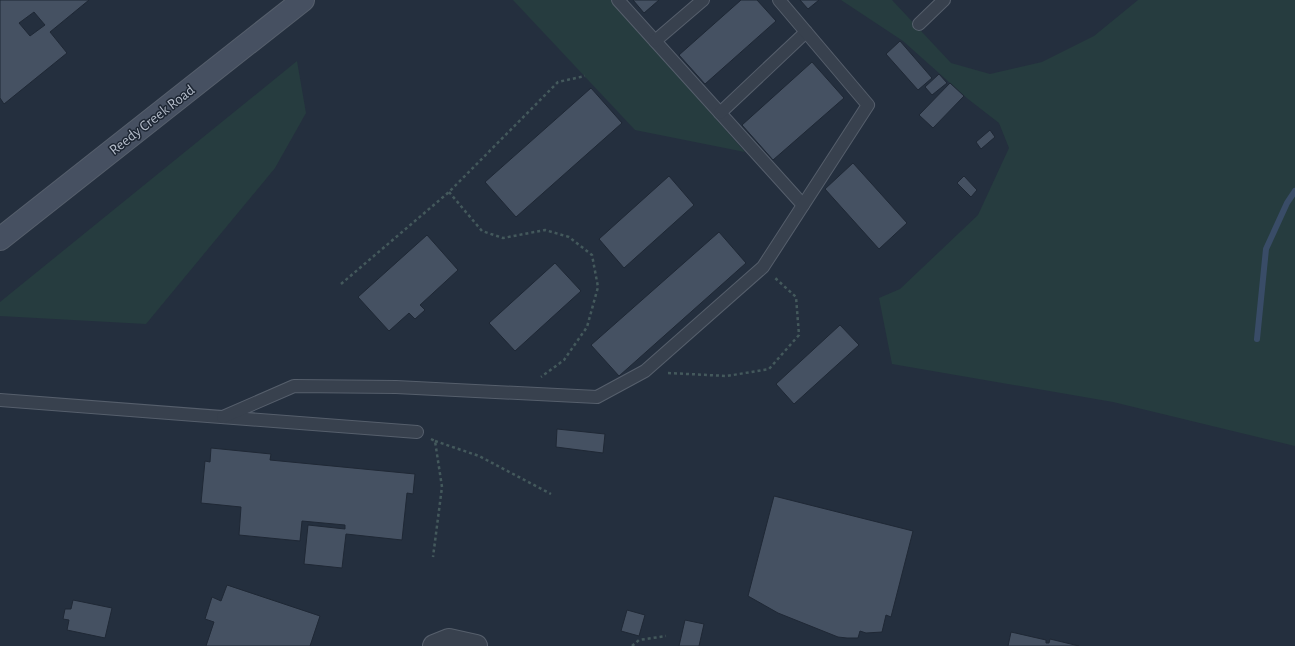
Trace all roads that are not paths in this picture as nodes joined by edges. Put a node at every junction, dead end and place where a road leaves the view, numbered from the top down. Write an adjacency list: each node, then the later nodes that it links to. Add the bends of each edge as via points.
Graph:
1 (303, 0): 11 (main road, Reedy Creek Road)
2 (618, 0): 8 (lane)
3 (703, 0): 8 (lane)
4 (779, 0): 7 (lane)
5 (944, 0): 6 (lane)
6 (919, 24)
7 (806, 32): 9 (lane); 10 (lane, via 868,105)
8 (655, 41): 9 (lane)
9 (720, 113): 10 (lane)
10 (803, 205): 13 (lane, via 763,267 645,371 598,397 396,387 294,386)
11 (0, 239)
12 (0, 400): 13 (lane)
13 (223, 417): 14 (lane)
14 (417, 432)
15 (442, 643): 16 (street)
16 (476, 646)

